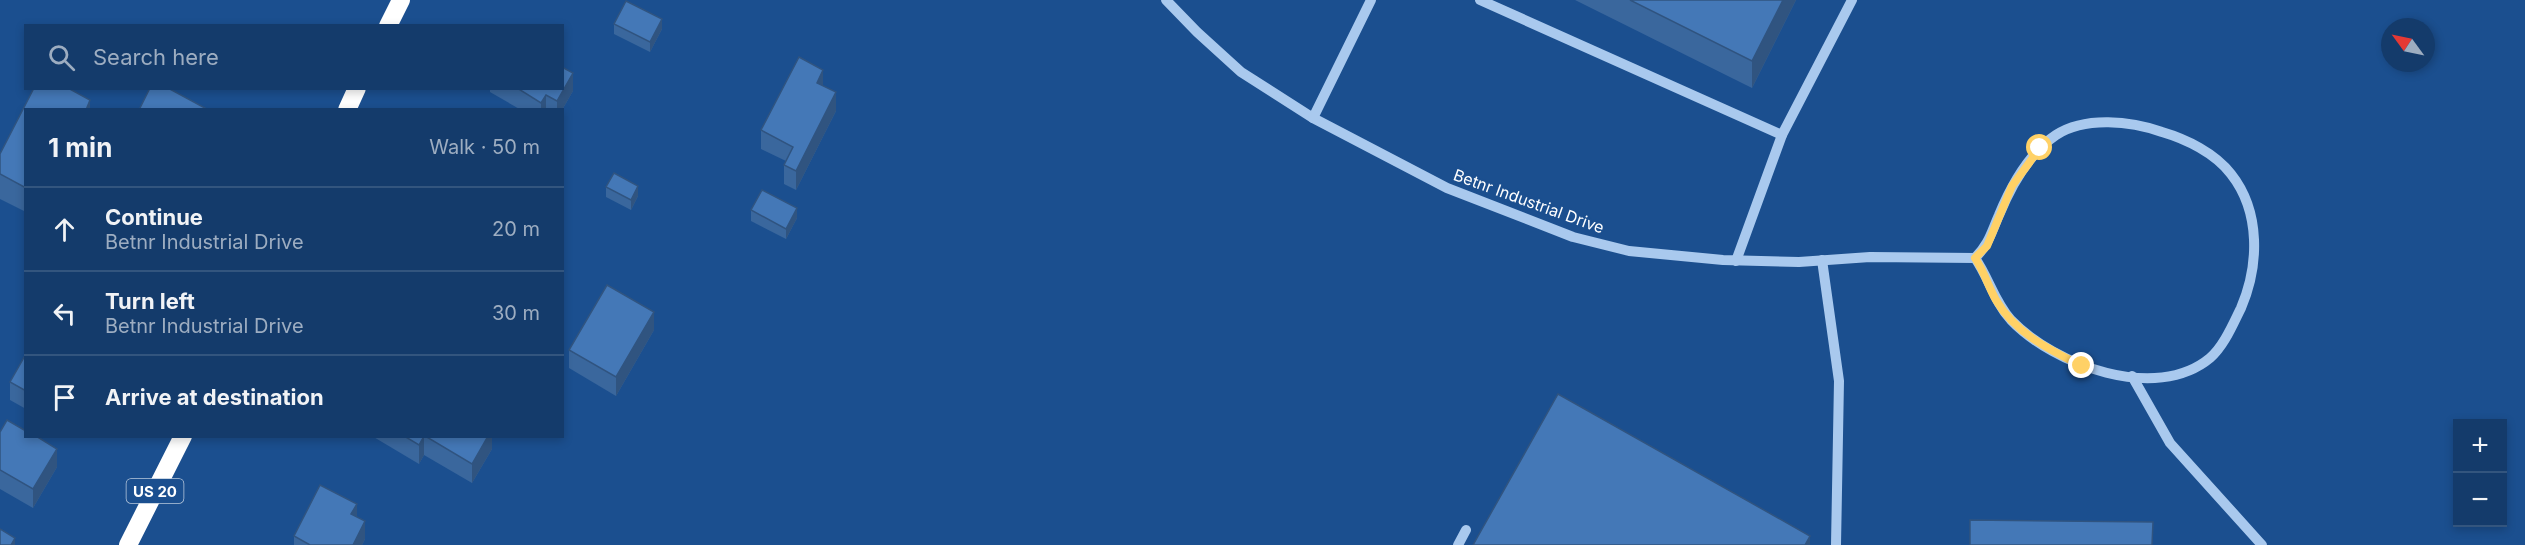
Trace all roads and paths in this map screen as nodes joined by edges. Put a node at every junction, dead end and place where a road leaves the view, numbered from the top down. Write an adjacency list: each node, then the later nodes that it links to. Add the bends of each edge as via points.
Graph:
1 (401, 0): 6 (highway)
2 (1166, 0): 9 (street, Betnr Industrial Drive, via 1241,72)
3 (1371, 0): 9 (street)
4 (1480, 0): 10 (street)
5 (1852, 0): 10 (street)
6 (389, 24)
7 (356, 90): 8 (highway)
8 (348, 108)
9 (1313, 118): 13 (street, Betnr Industrial Drive, via 1447,188 1573,237 1657,255)
10 (1782, 135): 13 (street)
11 (1975, 258): 12 (street, Betnr Industrial Drive); 14 (street, via 1997,303 2028,335 2082,366); 14 (street, via 1987,246 2012,186 2040,148 2058,134 2078,126 2125,123 2149,127 2173,135 2221,163 2238,186 2253,230 2255,263 2244,301 2210,358 2178,372)
12 (1822, 260): 13 (street, Betnr Industrial Drive); 19 (street, via 1839,381)
13 (1736, 261)
14 (2132, 376): 20 (street, via 2170,443)
15 (182, 438): 17 (highway, US 20)
16 (1466, 530): 18 (street)
17 (128, 545)
18 (1458, 545)
19 (1836, 545)
20 (2262, 545)

